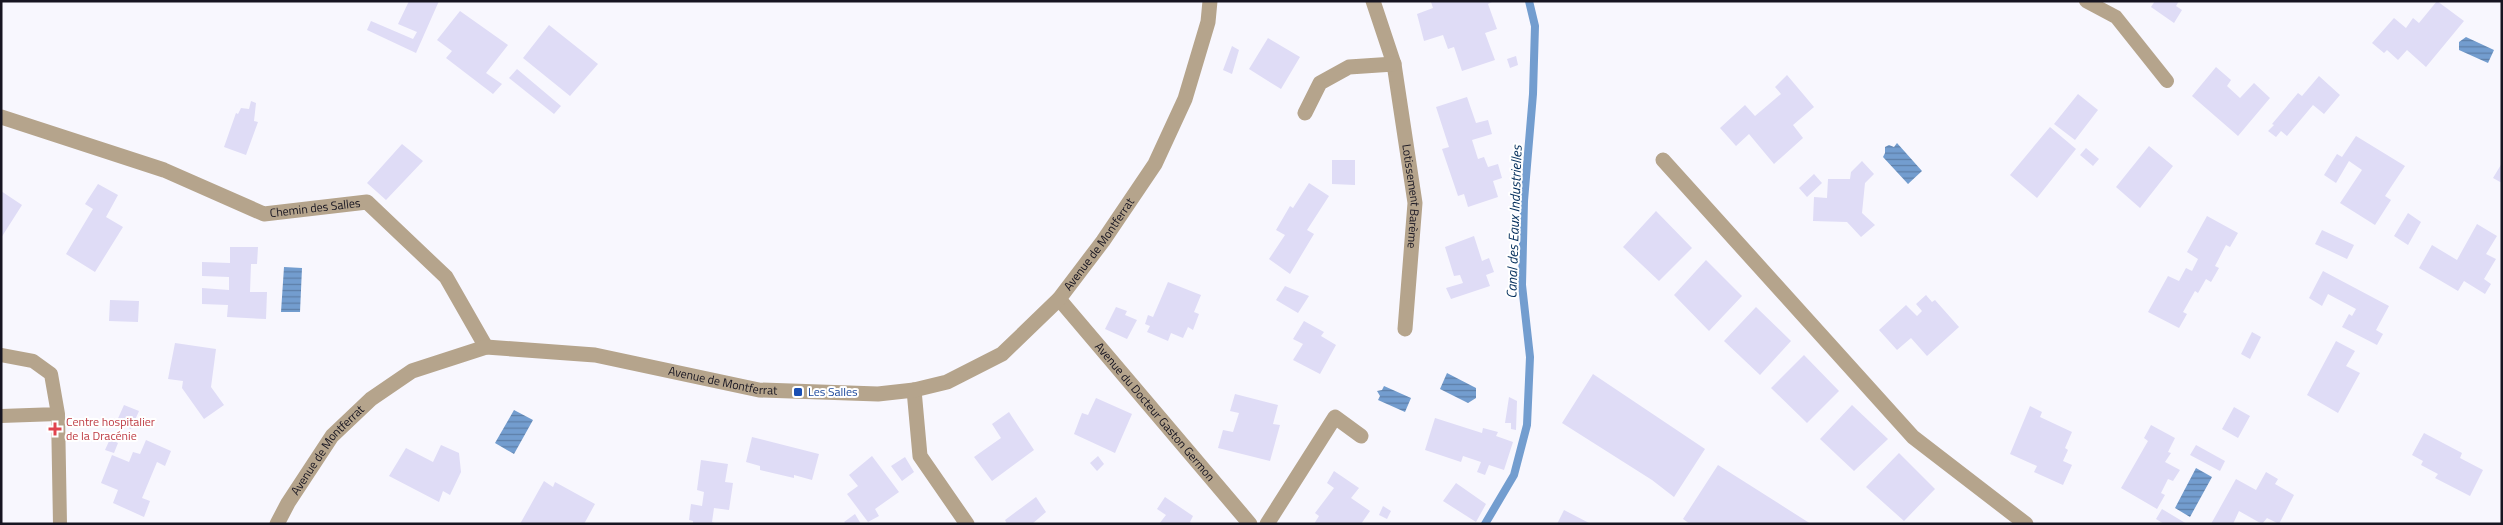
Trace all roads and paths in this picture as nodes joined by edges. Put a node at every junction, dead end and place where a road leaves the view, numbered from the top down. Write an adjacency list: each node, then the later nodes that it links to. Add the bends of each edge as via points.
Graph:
1 (1210, 1): 9 (street, Avenue de Montferrat, via 1208,22 1185,99 1154,164)
2 (1373, 1): 4 (street, Lotissement Barème)
3 (2086, 1): 5 (lane, via 2116,17)
4 (1394, 64): 6 (street, via 1349,68 1320,83); 10 (street, Lotissement Barème, via 1415,203)
5 (2167, 81)
6 (1304, 113)
7 (1, 117): 11 (street, Chemin des Salles, via 164,170 264,214 367,202 446,277)
8 (1663, 160): 22 (street, via 1912,437)
9 (1060, 299): 13 (street, Avenue de Montferrat, via 1002,354 947,382); 20 (street, Avenue du Docteur Gaston Germon)
10 (1405, 329)
11 (486, 347): 13 (street, Avenue de Montferrat, via 595,355 759,390 878,394); 18 (street, Avenue de Montferrat, via 412,371 371,399 332,436)
12 (1, 355): 14 (lane, via 32,361 51,374)
13 (914, 390): 19 (street, via 920,456)
14 (58, 414): 15 (lane); 17 (lane)
15 (1, 416)
16 (1361, 436): 21 (street, via 1335,417)
17 (60, 524)
18 (277, 524)
19 (967, 524)
20 (1250, 524)
21 (1267, 524)
22 (2026, 524)

